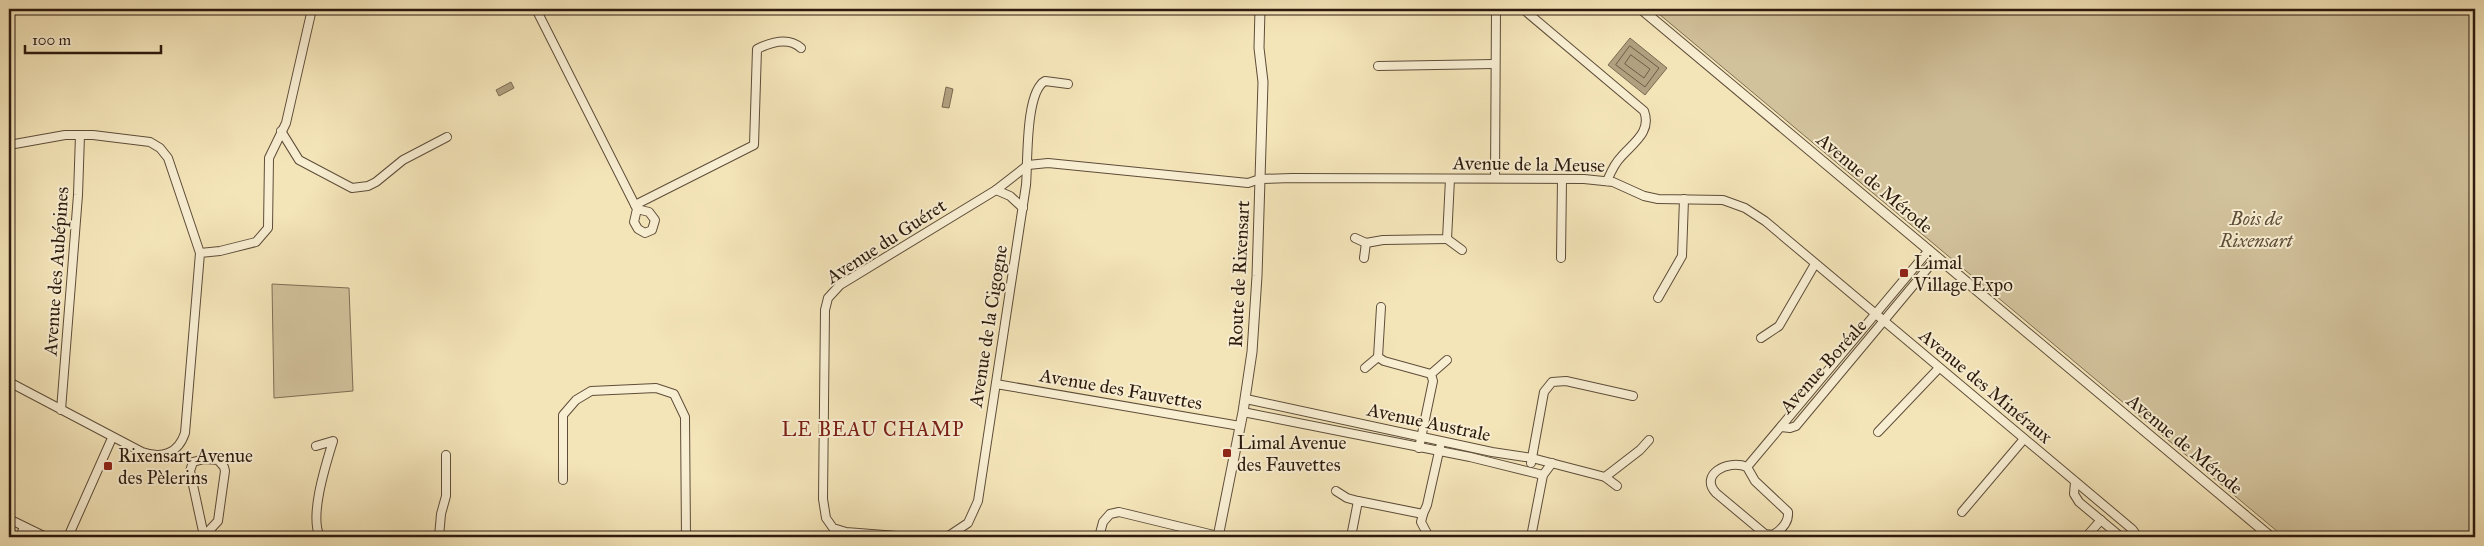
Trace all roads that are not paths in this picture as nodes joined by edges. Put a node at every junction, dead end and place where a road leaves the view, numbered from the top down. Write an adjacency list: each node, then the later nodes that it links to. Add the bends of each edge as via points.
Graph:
1 (312, 9): 11 (street, via 286,123)
2 (1260, 9): 17 (street, Route de Rixensart, via 1259,48 1263,82)
3 (1496, 9): 8 (street)
4 (1524, 9): 20 (street, via 1644,111 1646,128 1616,162)
5 (1641, 9): 28 (street, Avenue de Mérode)
6 (540, 10): 7 (street, via 636,207 754,145 757,49 790,41)
7 (801, 48)
8 (1494, 64): 9 (street); 16 (street)
9 (1378, 66)
10 (1068, 84): 15 (street, Avenue de la Cigogne, via 1045,81 1038,88 1033,105)
11 (281, 131): 13 (street, via 300,160 352,188 376,182 403,160); 29 (street, via 270,158 268,228 263,237 256,242)
12 (80, 135): 14 (street); 29 (street, via 150,142 160,148 168,158); 48 (street, Avenue des Aubépines)
13 (446, 136)
14 (9, 144)
15 (1028, 165): 17 (street, via 1048,163 1248,183); 21 (street, Avenue du Guéret); 23 (street, Avenue de la Cigogne)
16 (1495, 178): 18 (street, Avenue de la Meuse); 19 (street, Avenue de la Meuse)
17 (1260, 179): 18 (street, Avenue de la Meuse); 47 (street, Route de Rixensart, via 1254,318)
18 (1450, 179): 25 (street)
19 (1562, 179): 20 (street, Avenue de la Meuse); 32 (street)
20 (1607, 181): 22 (street, Avenue de la Meuse, via 1650,197)
21 (996, 190): 23 (street, via 1010,196); 85 (street, Avenue du Guéret, via 840,285 826,304 823,499 826,518 834,528 846,532)
22 (1684, 199): 33 (street, Avenue de la Meuse, via 1723,200 1745,208); 34 (street, via 1682,256)
23 (1022, 208): 45 (street, Avenue de la Cigogne)
24 (1355, 238): 26 (street)
25 (1447, 238): 26 (street); 27 (street)
26 (1366, 243): 31 (street)
27 (1462, 250)
28 (1928, 250): 30 (street, Avenue de Mérode); 36 (street, Avenue Boréale)
29 (200, 253): 54 (street, via 182,441 170,453 154,456)
30 (1937, 257): 37 (street, Avenue Boréale); 95 (street, Avenue de Mérode)
31 (1364, 258)
32 (1561, 258)
33 (1815, 264): 36 (street, Avenue de la Meuse); 38 (street, via 1780,326)
34 (1658, 298)
35 (1381, 307): 39 (street)
36 (1875, 314): 37 (street, Avenue des Minéraux); 51 (street, Avenue Boréale)
37 (1884, 321): 42 (street, Avenue des Minéraux); 51 (street, Avenue Boréale, via 1796,426)
38 (1761, 338)
39 (1378, 357): 41 (street); 43 (street)
40 (1447, 360): 43 (street)
41 (1365, 368)
42 (1938, 368): 52 (street); 55 (street, Avenue des Minéraux)
43 (1431, 374): 53 (street, via 1433,381)
44 (9, 382): 48 (street)
45 (996, 384): 50 (street, Avenue des Fauvettes); 86 (street, Avenue de la Cigogne, via 975,511 968,523)
46 (1633, 396): 62 (street, via 1566,380 1552,382 1544,392)
47 (1246, 399): 49 (street, Route de Rixensart); 53 (street, Avenue Australe)
48 (61, 410): 54 (street)
49 (1243, 412): 50 (street, Route de Rixensart); 59 (street, Avenue Australe)
50 (1240, 426): 88 (street, Route de Rixensart)
51 (1781, 427): 64 (street)
52 (1878, 432)
53 (1422, 436): 56 (street, Avenue Australe); 59 (street)
54 (112, 438): 80 (street)
55 (2024, 439): 69 (street, Avenue des Minéraux); 73 (street)
56 (1442, 440): 60 (street); 62 (street, Avenue Australe)
57 (1649, 440): 67 (street)
58 (316, 446): 82 (street, via 333,441 316,515 315,526)
59 (1419, 448): 60 (street, Avenue Australe)
60 (1438, 452): 65 (street, Avenue Australe); 74 (street)
61 (446, 455): 83 (street, via 446,496)
62 (1532, 458): 63 (street, Avenue Australe); 65 (street)
63 (1552, 463): 66 (street); 67 (street, Avenue Australe)
64 (1747, 467): 64 (street, via 1724,466 1712,479 1712,487 1765,534 1773,535 1785,523 1788,512 1755,481)
65 (1530, 470): 66 (street, Avenue Australe)
66 (1543, 475): 91 (street)
67 (1604, 477): 70 (street, Avenue Australe)
68 (563, 480): 84 (street, via 563,415 576,400 591,391 656,388 674,394 685,417)
69 (2075, 482): 76 (street, via 2076,498); 94 (street, Avenue des Minéraux)
70 (1617, 486)
71 (1336, 492): 72 (street)
72 (1358, 501): 74 (street); 89 (street)
73 (1962, 512)
74 (1423, 514): 90 (street, via 1421,522)
75 (9, 519): 77 (street)
76 (2101, 520): 92 (street); 93 (street)
77 (24, 527): 78 (street); 79 (street)
78 (20, 537)
79 (46, 537)
80 (68, 537)
81 (203, 537): 81 (street, via 218,521 224,480 222,463 211,459 193,462 190,471)
82 (320, 537)
83 (439, 537)
84 (686, 537)
85 (910, 537)
86 (947, 537)
87 (1099, 537): 88 (street, via 1103,522 1110,514 1119,512)
88 (1218, 537)
89 (1351, 537)
90 (1429, 537)
91 (1531, 537)
92 (2086, 537)
93 (2121, 537)
94 (2138, 537)
95 (2271, 537)

